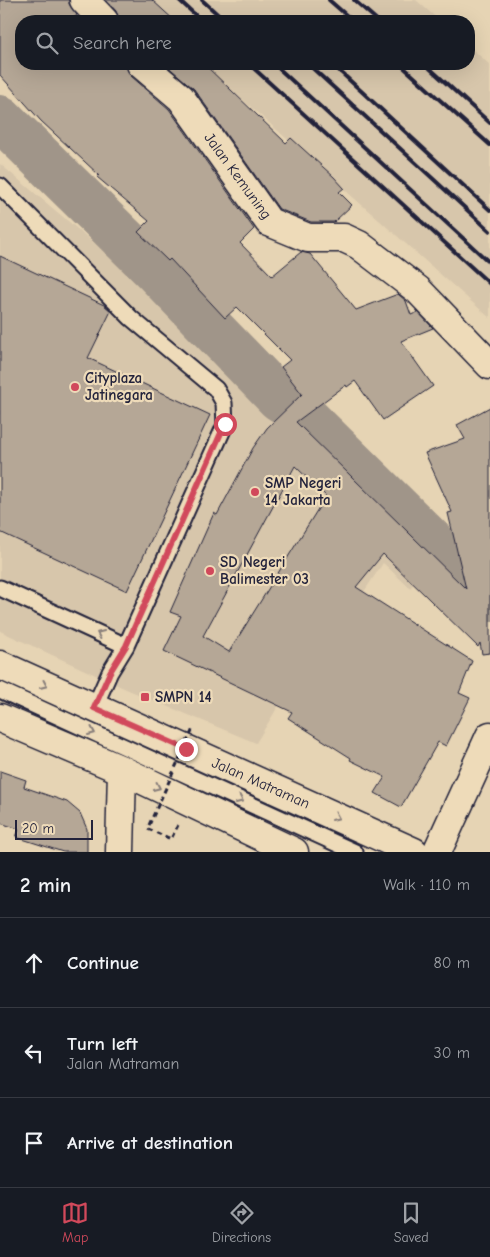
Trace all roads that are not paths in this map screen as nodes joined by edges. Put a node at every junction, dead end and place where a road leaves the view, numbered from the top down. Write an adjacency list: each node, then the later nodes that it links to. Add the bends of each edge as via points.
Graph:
1 (84, 0): 2 (main road)
2 (98, 15)
3 (148, 70): 5 (main road, Jalan Kemuning, via 180,98 269,222 308,238 344,238 359,245 418,290)
4 (0, 186): 7 (lane, via 131,318 216,389 224,403 225,424)
5 (490, 365)
6 (0, 588): 7 (lane, one-way to 6)
7 (126, 646): 10 (lane)
8 (0, 665): 10 (main road, Jalan Matraman, one-way to 10)
9 (0, 690): 16 (lane, one-way to 16)
10 (94, 708): 17 (main road, Jalan Matraman, one-way to 17)
11 (0, 718): 13 (main road)
12 (490, 736): 18 (main road)
13 (122, 770): 14 (main road); 15 (main road, one-way to 15)
14 (120, 852)
15 (294, 852)
16 (355, 852)
17 (414, 852)
18 (438, 852)

